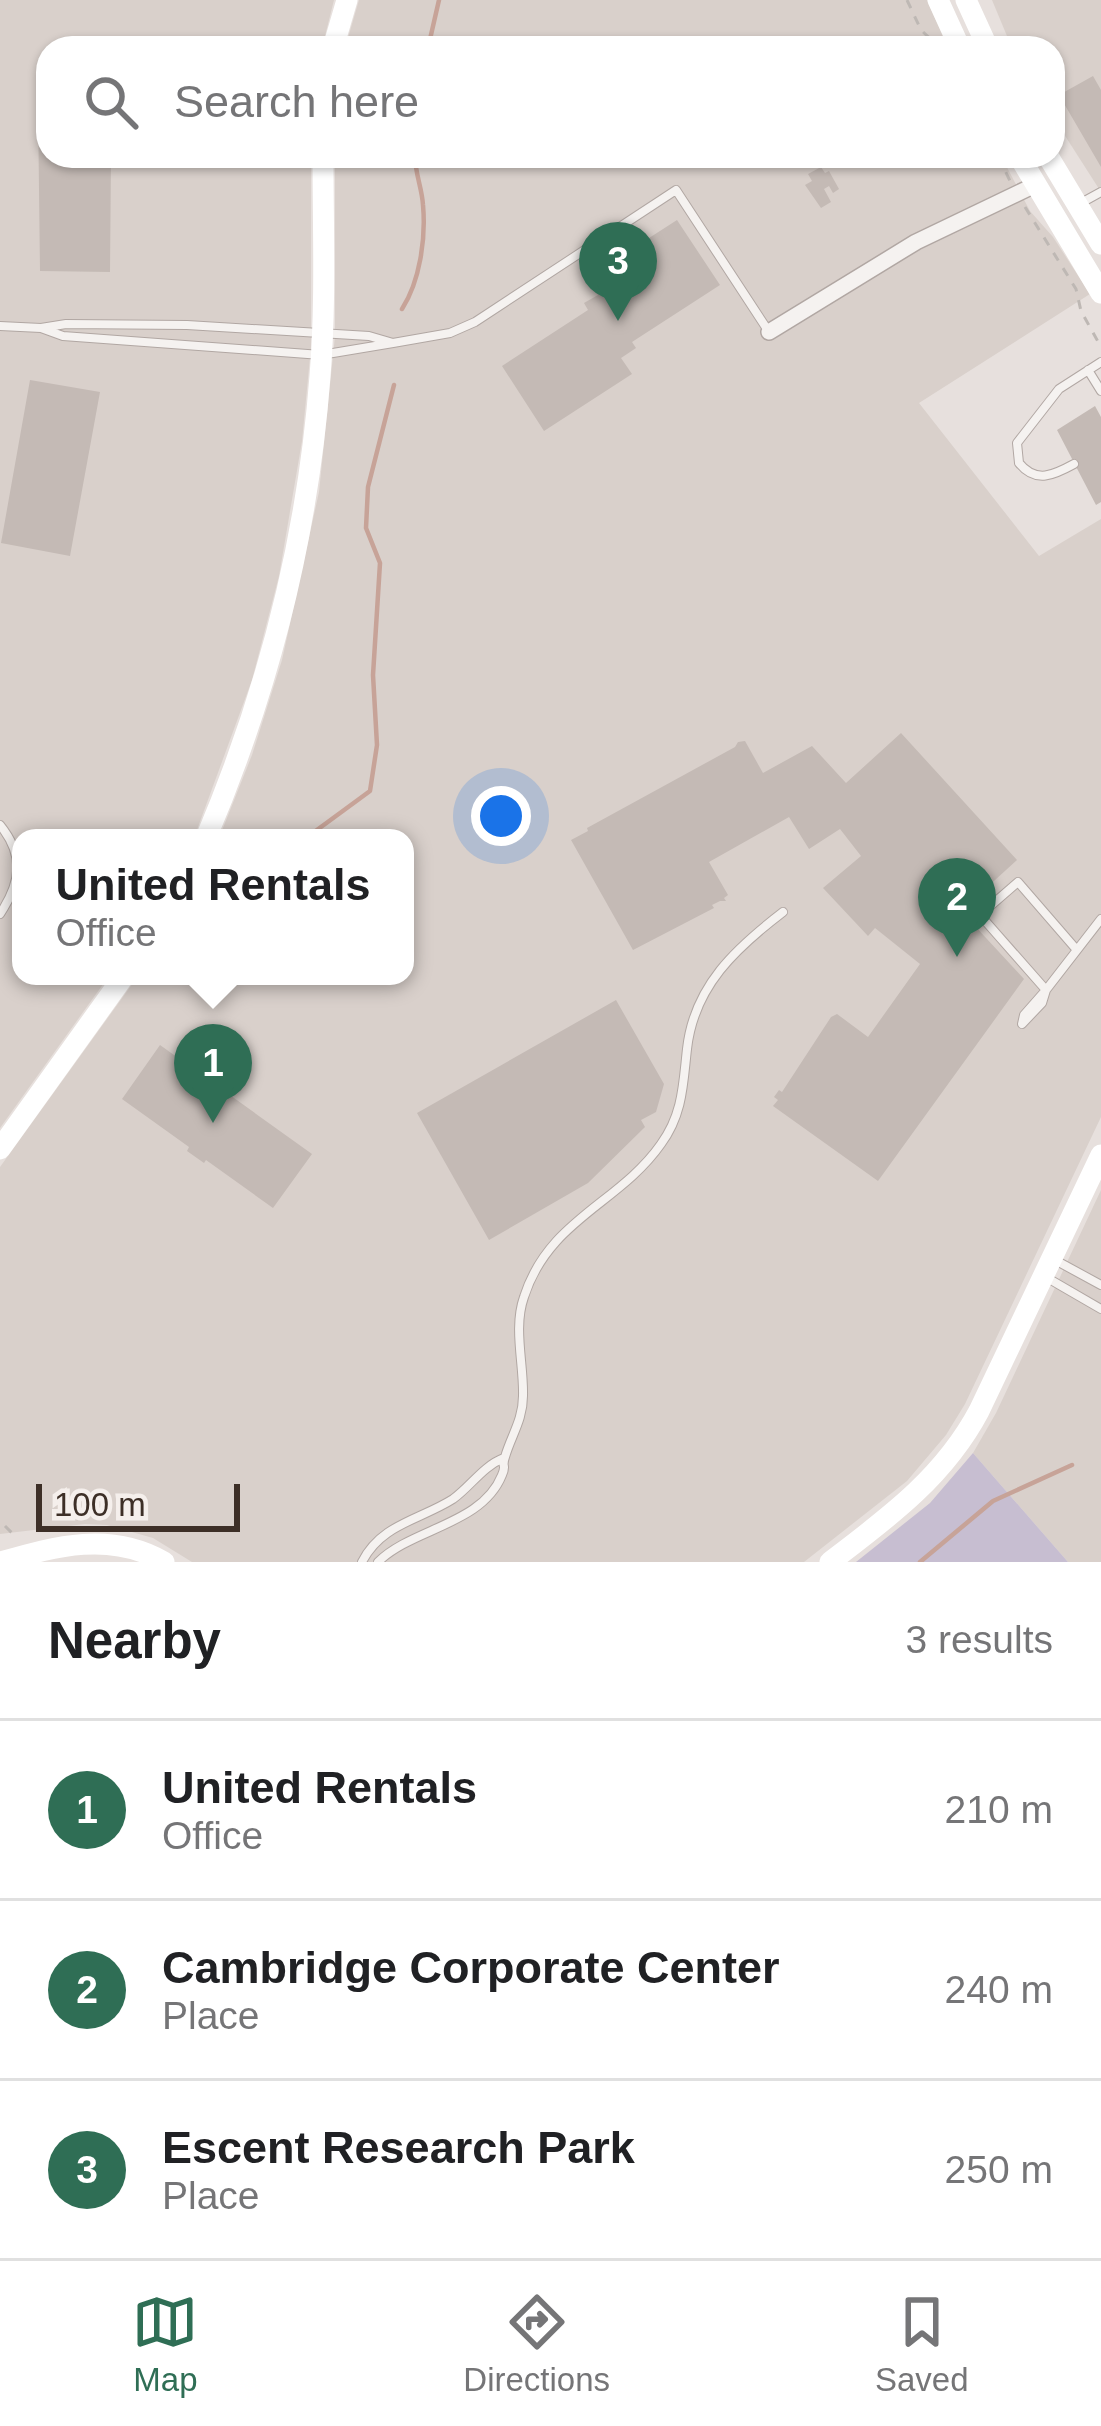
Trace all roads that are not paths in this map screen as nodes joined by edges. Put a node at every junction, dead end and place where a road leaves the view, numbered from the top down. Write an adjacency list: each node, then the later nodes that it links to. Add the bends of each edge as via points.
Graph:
1 (346, 0): 4 (street)
2 (938, 0): 5 (street)
3 (966, 0): 6 (street)
4 (337, 36)
5 (954, 36)
6 (982, 36)
7 (323, 168): 19 (street)
8 (1025, 168): 10 (street)
9 (1055, 168): 12 (street)
10 (1035, 185): 14 (street); 17 (street, via 916,242)
11 (1101, 192): 12 (lane)
12 (1077, 205): 13 (street)
13 (1101, 244)
14 (1101, 293)
15 (0, 326): 16 (lane)
16 (41, 328): 19 (lane, via 63,336); 19 (lane, via 188,325)
17 (769, 332): 18 (lane, via 676,190 475,322)
18 (393, 343): 19 (lane); 19 (lane)
19 (321, 344): 24 (street, via 310,468 283,610)
20 (1101, 362): 21 (lane)
21 (1088, 370): 22 (lane); 23 (lane, via 1055,393 1017,443 1019,463 1032,473 1052,476)
22 (1101, 391)
23 (1074, 464)
24 (209, 829)
25 (783, 912): 34 (lane, via 710,982 690,1029 679,1111 661,1145 541,1258 520,1308 522,1408)
26 (1101, 920): 27 (lane)
27 (1076, 949): 27 (lane, via 1046,990 980,915 1018,882)
28 (118, 985): 29 (street)
29 (0, 1148)
30 (1101, 1156): 31 (street)
31 (1047, 1266): 32 (lane); 33 (lane); 41 (street, via 949,1459)
32 (1101, 1285)
33 (1101, 1309)
34 (504, 1458): 39 (lane, via 446,1503 384,1533); 40 (lane, via 502,1475 478,1502)
35 (0, 1544): 36 (street)
36 (28, 1552): 37 (street); 38 (street, via 96,1542)
37 (2, 1562)
38 (164, 1562)
39 (362, 1562)
40 (378, 1562)
41 (830, 1562)

